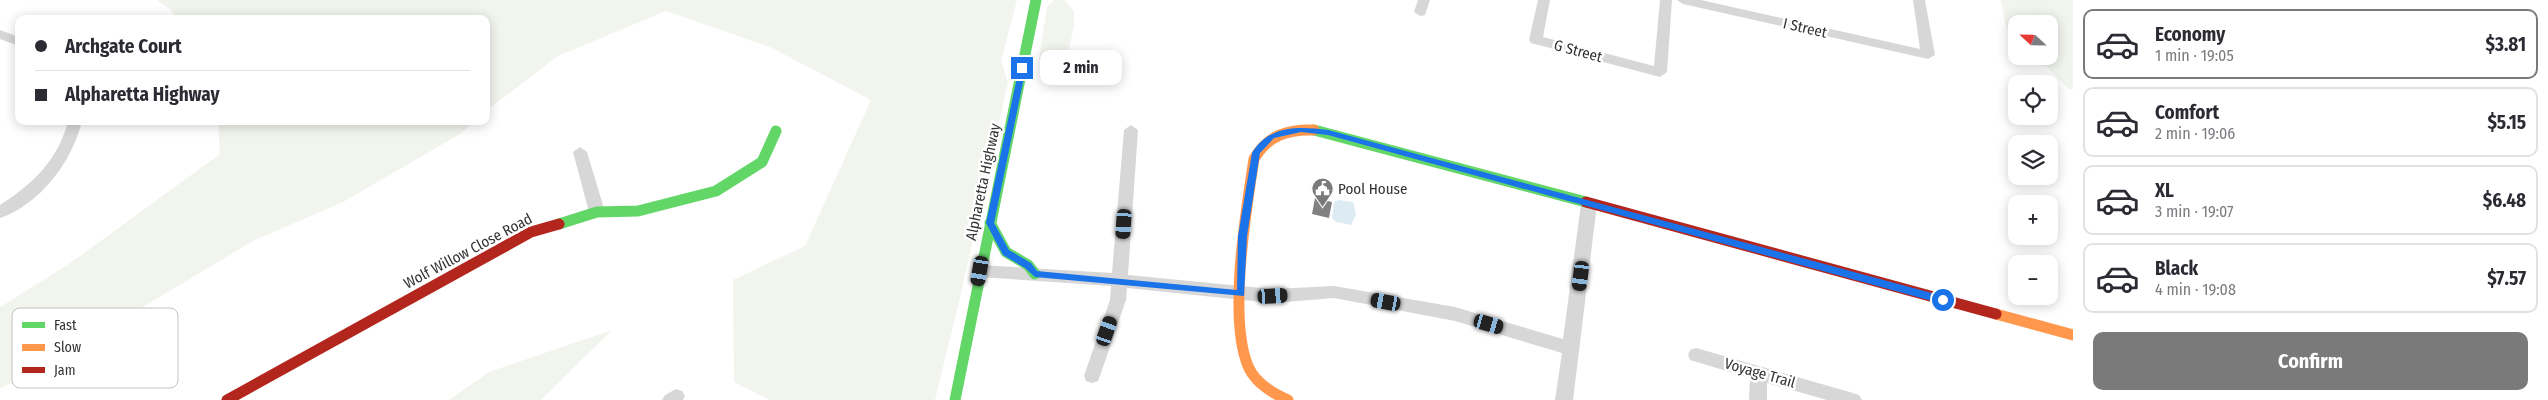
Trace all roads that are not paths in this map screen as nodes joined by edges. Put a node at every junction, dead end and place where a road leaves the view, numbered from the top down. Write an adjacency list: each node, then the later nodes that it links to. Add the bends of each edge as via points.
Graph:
1 (1036, 0): 15 (street, Alpharetta Highway)
2 (1544, 0): 3 (street, G Street, via 1536,40 1660,72)
3 (1666, 0)
4 (1683, 0): 5 (street, I Street, via 1928,55)
5 (1919, 0)
6 (0, 34): 7 (street)
7 (15, 40)
8 (74, 125): 13 (street, via 72,138 58,163 31,191)
9 (1131, 130): 18 (street)
10 (776, 131): 14 (street, Wolf Willow Close Road, via 762,162 716,191 638,211)
11 (580, 152): 14 (street)
12 (1590, 204): 19 (street, via 1328,132 1285,131 1267,139 1254,159 1243,236); 20 (street); 21 (street)
13 (0, 212)
14 (597, 212): 25 (street, Wolf Willow Close Road, via 530,232)
15 (990, 223): 16 (street, Alpharetta Highway); 17 (street, via 1006,252 1028,265)
16 (980, 271): 17 (street); 26 (street, Alpharetta Highway)
17 (1035, 274): 18 (street)
18 (1120, 281): 19 (street); 24 (street, via 1118,300)
19 (1241, 294): 21 (street, via 1273,296 1334,292 1455,314); 27 (street, via 1242,345 1246,362 1262,385)
20 (2073, 335)
21 (1572, 349): 28 (street)
22 (1696, 355): 23 (street, Voyage Trail)
23 (1759, 372): 29 (street); 30 (street, Voyage Trail)
24 (1092, 376)
25 (227, 400)
26 (955, 400)
27 (1288, 400)
28 (1564, 400)
29 (1758, 400)
30 (1854, 400)

